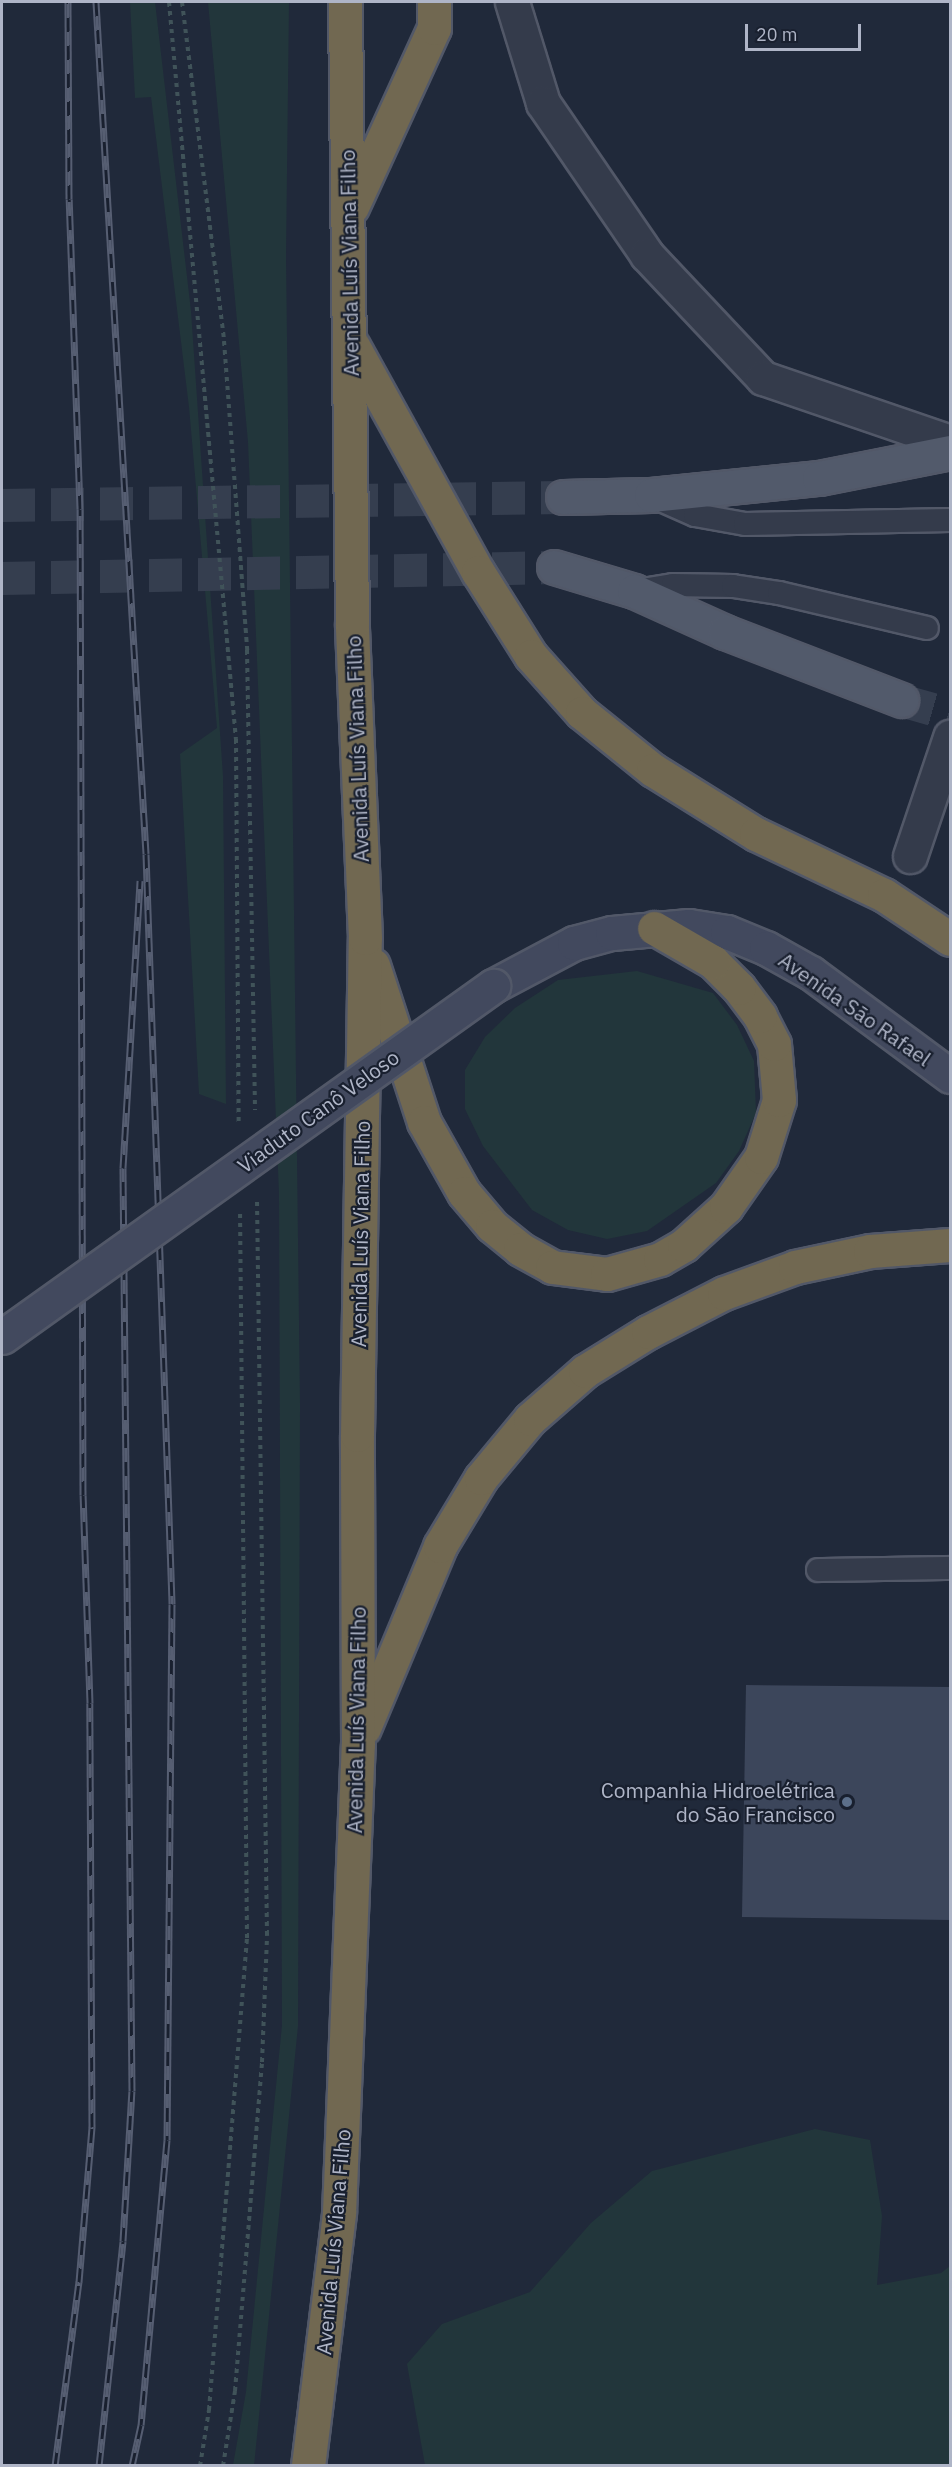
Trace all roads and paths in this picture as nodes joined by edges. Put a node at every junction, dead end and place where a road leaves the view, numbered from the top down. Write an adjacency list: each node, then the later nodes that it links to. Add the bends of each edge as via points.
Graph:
1 (169, 2): 25 (path, via 236,739)
2 (182, 2): 24 (path, via 224,341 247,650)
3 (345, 2): 7 (highway, Avenida Luís Viana Filho, via 344,89)
4 (453, 2): 6 (main road)
5 (512, 2): 9 (street, via 543,103 646,255 763,378)
6 (434, 15): 7 (highway)
7 (350, 211): 8 (highway, Avenida Luís Viana Filho)
8 (351, 343): 21 (highway, Avenida Luís Viana Filho, via 352,623); 22 (highway, via 478,572 531,656 582,713 653,770 756,834 884,895)
9 (951, 442)
10 (951, 452): 11 (main road, via 819,478)
11 (651, 495): 12 (main road); 13 (lane, via 695,515 745,524)
12 (563, 497)
13 (951, 520)
14 (554, 567): 15 (main road)
15 (634, 591): 16 (lane, via 673,585 733,586); 17 (main road, via 725,632)
16 (927, 628)
17 (901, 700)
18 (951, 737): 19 (street)
19 (910, 856)
20 (654, 928): 21 (highway, via 713,962 739,988 774,1044 779,1100 761,1157 706,1228 668,1254 637,1268 607,1274 552,1267 520,1249 492,1226 464,1193 424,1122); 23 (main road, Avenida São Rafael, via 689,926 727,932 766,948 811,973); 29 (main road, Viaduto Canô Veloso, bridge, via 574,943 493,986)
21 (364, 938): 32 (highway, Avenida Luís Viana Filho, via 357,1435)
22 (951, 939)
23 (951, 1076)
24 (255, 1113)
25 (240, 1135)
26 (257, 1196): 34 (path, via 267,1935 262,2062 237,2367)
27 (240, 1206): 33 (path, via 247,1938 210,2398)
28 (951, 1245): 32 (highway, via 870,1251 795,1267 724,1293 648,1332 585,1371 530,1419 480,1478 440,1546)
29 (2, 1337)
30 (951, 1568): 31 (lane)
31 (818, 1570)
32 (358, 1744): 35 (highway, Avenida Luís Viana Filho, via 339,2213)
33 (200, 2466)
34 (223, 2466)
35 (308, 2466)

